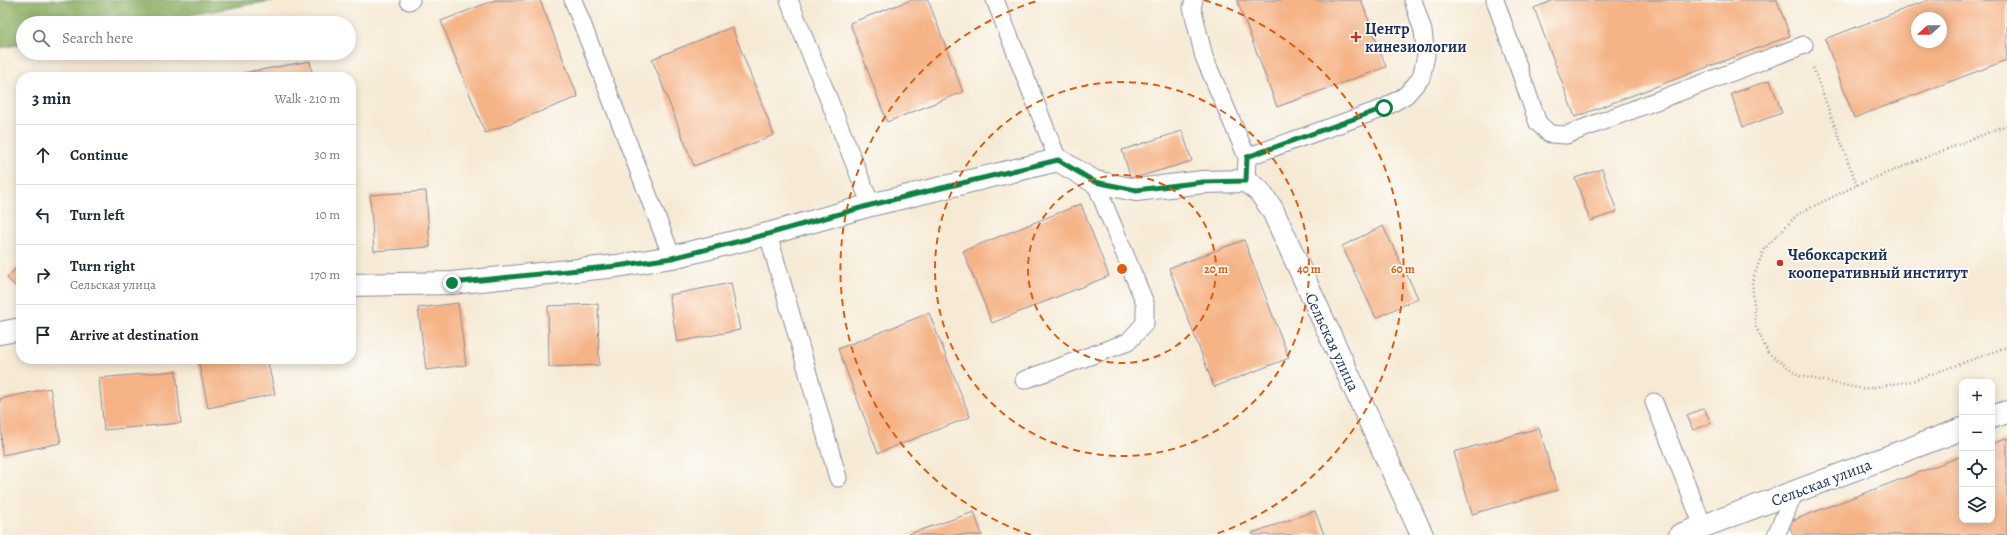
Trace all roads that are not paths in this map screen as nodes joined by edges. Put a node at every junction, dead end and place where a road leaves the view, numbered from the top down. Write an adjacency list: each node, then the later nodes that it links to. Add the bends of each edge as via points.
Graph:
1 (573, 0): 14 (lane)
2 (789, 0): 12 (lane)
3 (995, 0): 9 (lane)
4 (1194, 0): 8 (lane, via 1192,7 1204,58)
5 (1413, 0): 8 (lane, via 1424,30 1426,56 1421,78 1406,95 1384,108)
6 (1495, 0): 7 (lane, via 1538,123 1550,134 1566,135)
7 (1804, 45)
8 (1247, 157): 10 (lane)
9 (1058, 160): 11 (street); 12 (street)
10 (1246, 181): 11 (street, via 1203,182 1136,190); 26 (street, Сельская улица, via 1260,191 1272,209)
11 (1095, 182): 18 (lane, via 1145,303 1145,323 1128,342)
12 (871, 205): 13 (street)
13 (768, 234): 14 (street); 23 (lane)
14 (672, 258): 15 (street, via 452,283)
15 (356, 285)
16 (16, 330): 17 (street)
17 (0, 333)
18 (1024, 380)
19 (1654, 402): 25 (lane)
20 (2007, 412): 21 (street)
21 (1995, 417)
22 (1959, 430): 24 (street, Сельская улица)
23 (838, 478)
24 (1795, 492): 25 (street, Сельская улица); 28 (lane)
25 (1702, 526): 27 (street, Сельская улица)
26 (1422, 535)
27 (1680, 535)
28 (1776, 535)

